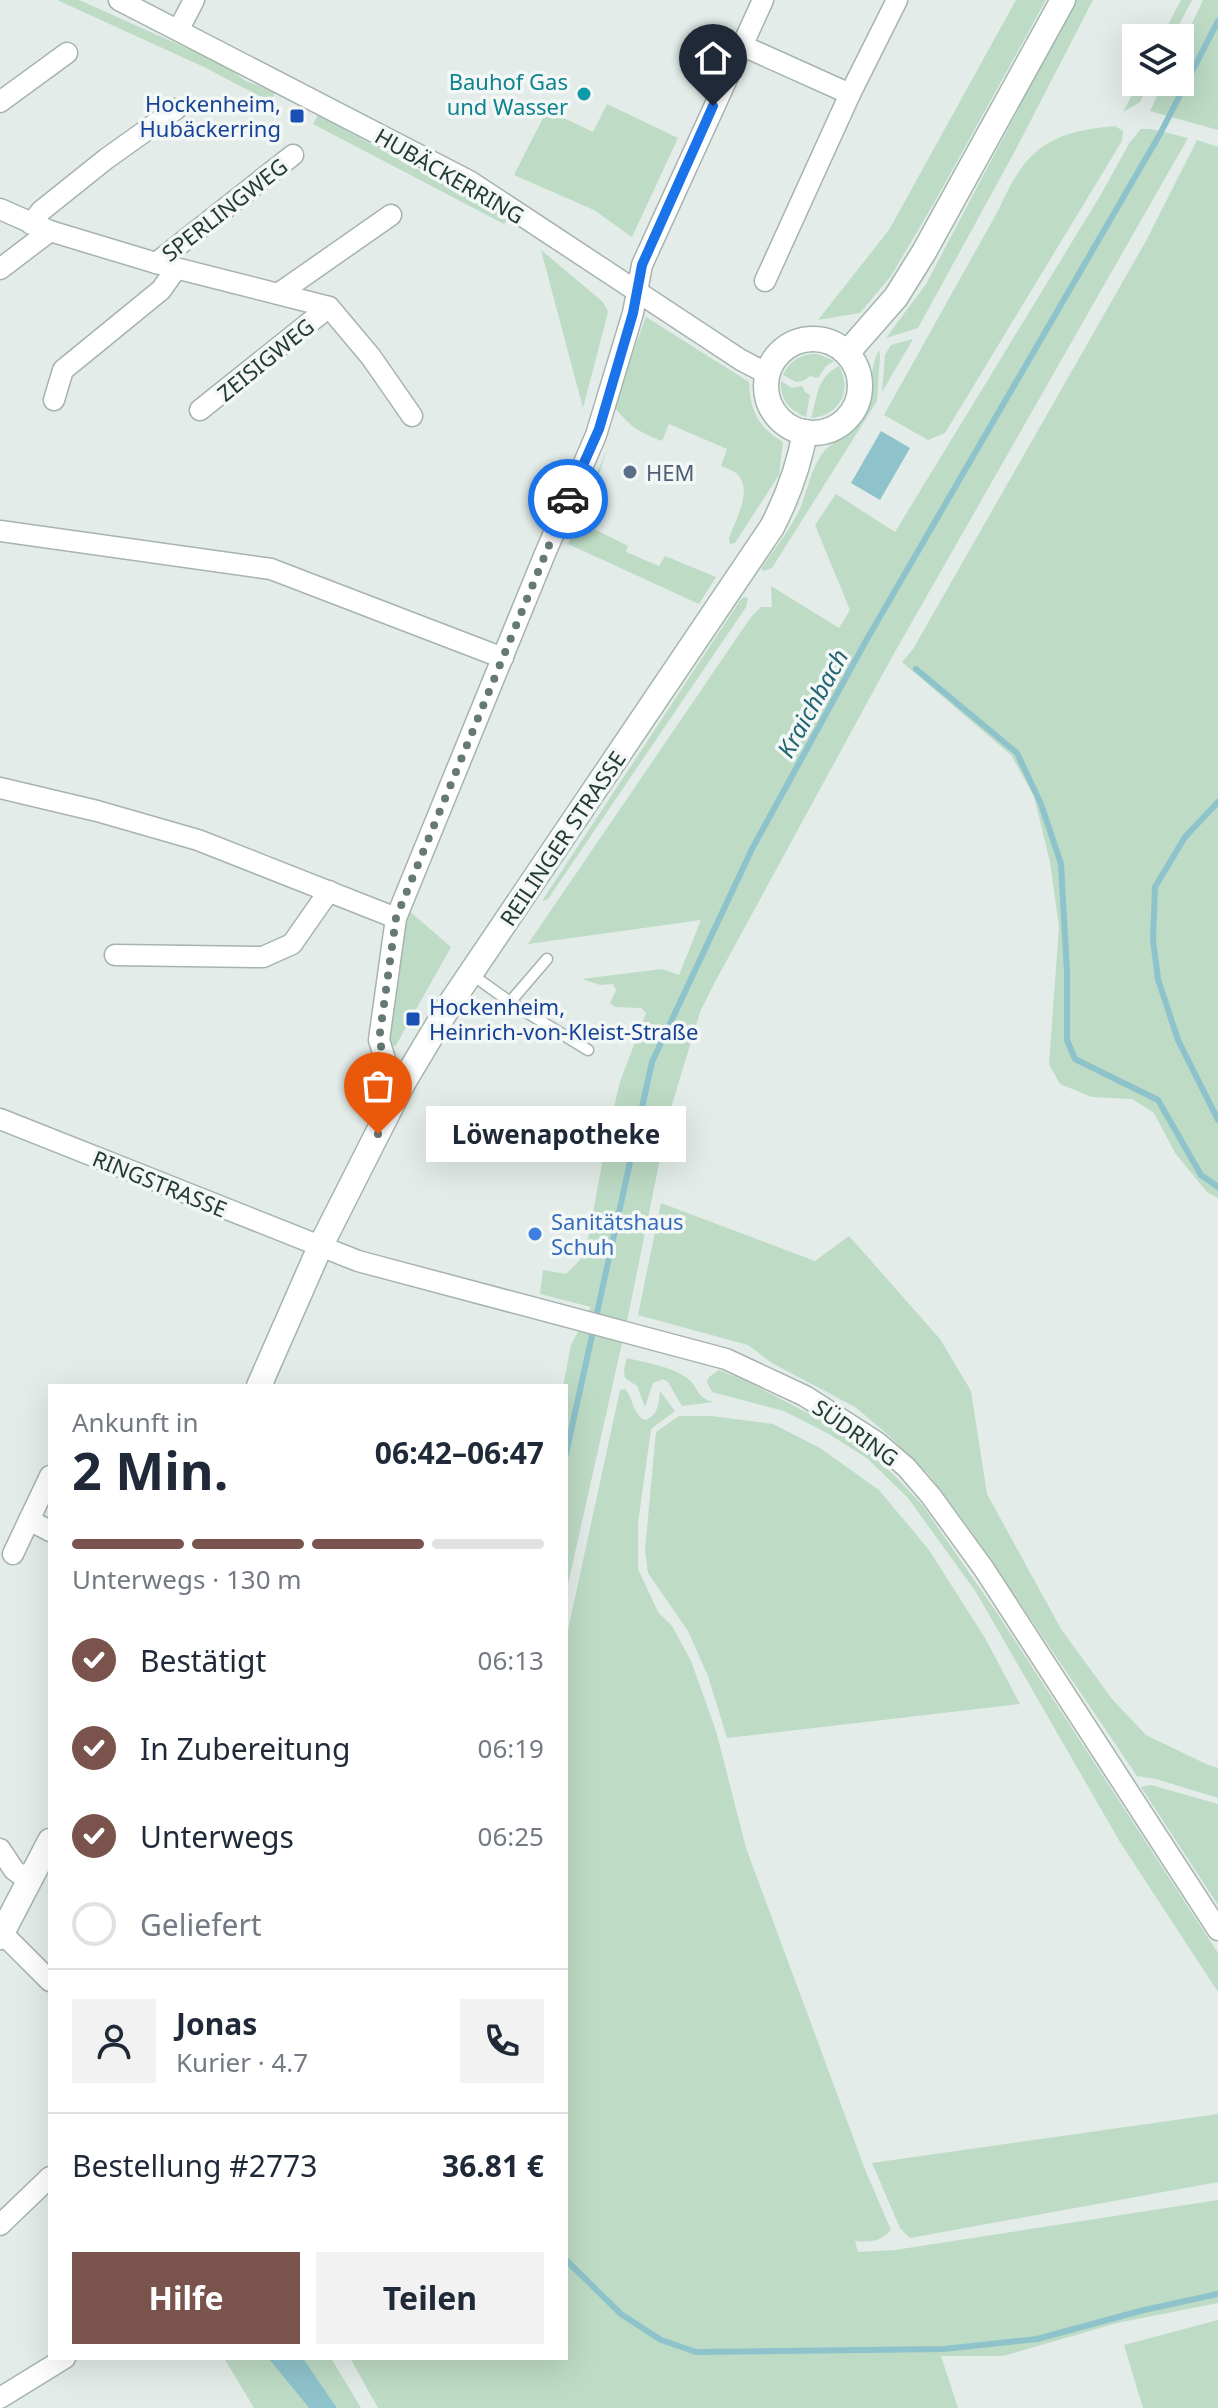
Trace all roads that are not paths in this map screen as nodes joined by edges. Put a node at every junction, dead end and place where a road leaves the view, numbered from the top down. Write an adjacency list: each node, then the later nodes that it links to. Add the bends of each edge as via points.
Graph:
1 (119, 0): 6 (street, HUBÄCKERRING)
2 (194, 0): 6 (street)
3 (763, 0): 7 (street)
4 (897, 0): 9 (street)
5 (1063, 0): 23 (main road, via 924,252 896,297)
6 (179, 29): 20 (street, HUBÄCKERRING, via 471,182)
7 (741, 45): 9 (street); 20 (street, via 642,265)
8 (67, 53): 10 (street)
9 (850, 94): 19 (street)
10 (0, 102)
11 (176, 109): 15 (street, via 41,211)
12 (293, 155): 16 (street, SPERLINGWEG)
13 (0, 209): 15 (street)
14 (391, 215): 21 (street)
15 (40, 228): 16 (street); 17 (street)
16 (156, 263): 18 (street)
17 (0, 269)
18 (176, 269): 21 (street); 25 (street, via 161,290 63,370)
19 (765, 281)
20 (637, 290): 24 (street, HUBÄCKERRING); 30 (street, via 599,429)
21 (278, 294): 22 (street)
22 (329, 307): 26 (street, ZEISIGWEG); 27 (street)
23 (847, 353): 24 (main road, via 828,341 802,340 780,352); 28 (main road, via 860,385 854,408 839,425)
24 (768, 374): 28 (main road, via 767,393 774,411 787,425)
25 (54, 400)
26 (200, 410)
27 (412, 416)
28 (805, 432): 36 (main road, REILINGER STRASSE, via 800,461 772,527)
29 (0, 531): 30 (street, via 271,569)
30 (503, 658): 33 (street)
31 (0, 788): 32 (street, via 198,840)
32 (329, 891): 33 (street); 34 (street, via 292,944 263,957)
33 (396, 918): 39 (street, via 379,1040 388,1069)
34 (115, 955)
35 (547, 959): 37 (lane)
36 (471, 974): 37 (lane); 39 (main road, REILINGER STRASSE)
37 (510, 1002): 38 (lane)
38 (588, 1050)
39 (403, 1083): 41 (main road, REILINGER STRASSE)
40 (0, 1119): 41 (street, RINGSTRASSE)
41 (320, 1247): 42 (main road, REILINGER STRASSE); 50 (street, SÜDRING, via 373,1266 726,1359 805,1396 878,1443 931,1496 984,1569)
42 (260, 1384)
43 (48, 1480): 44 (street)
44 (29, 1520): 45 (street); 46 (street)
45 (48, 1530)
46 (13, 1554)
47 (48, 1845): 49 (main road)
48 (0, 1849): 49 (street)
49 (29, 1881): 51 (main road)
50 (1218, 1930)
51 (1, 1935): 52 (street)
52 (48, 1979)
53 (48, 2179): 54 (street)
54 (0, 2225)
55 (62, 2360): 56 (street)
56 (0, 2398)

